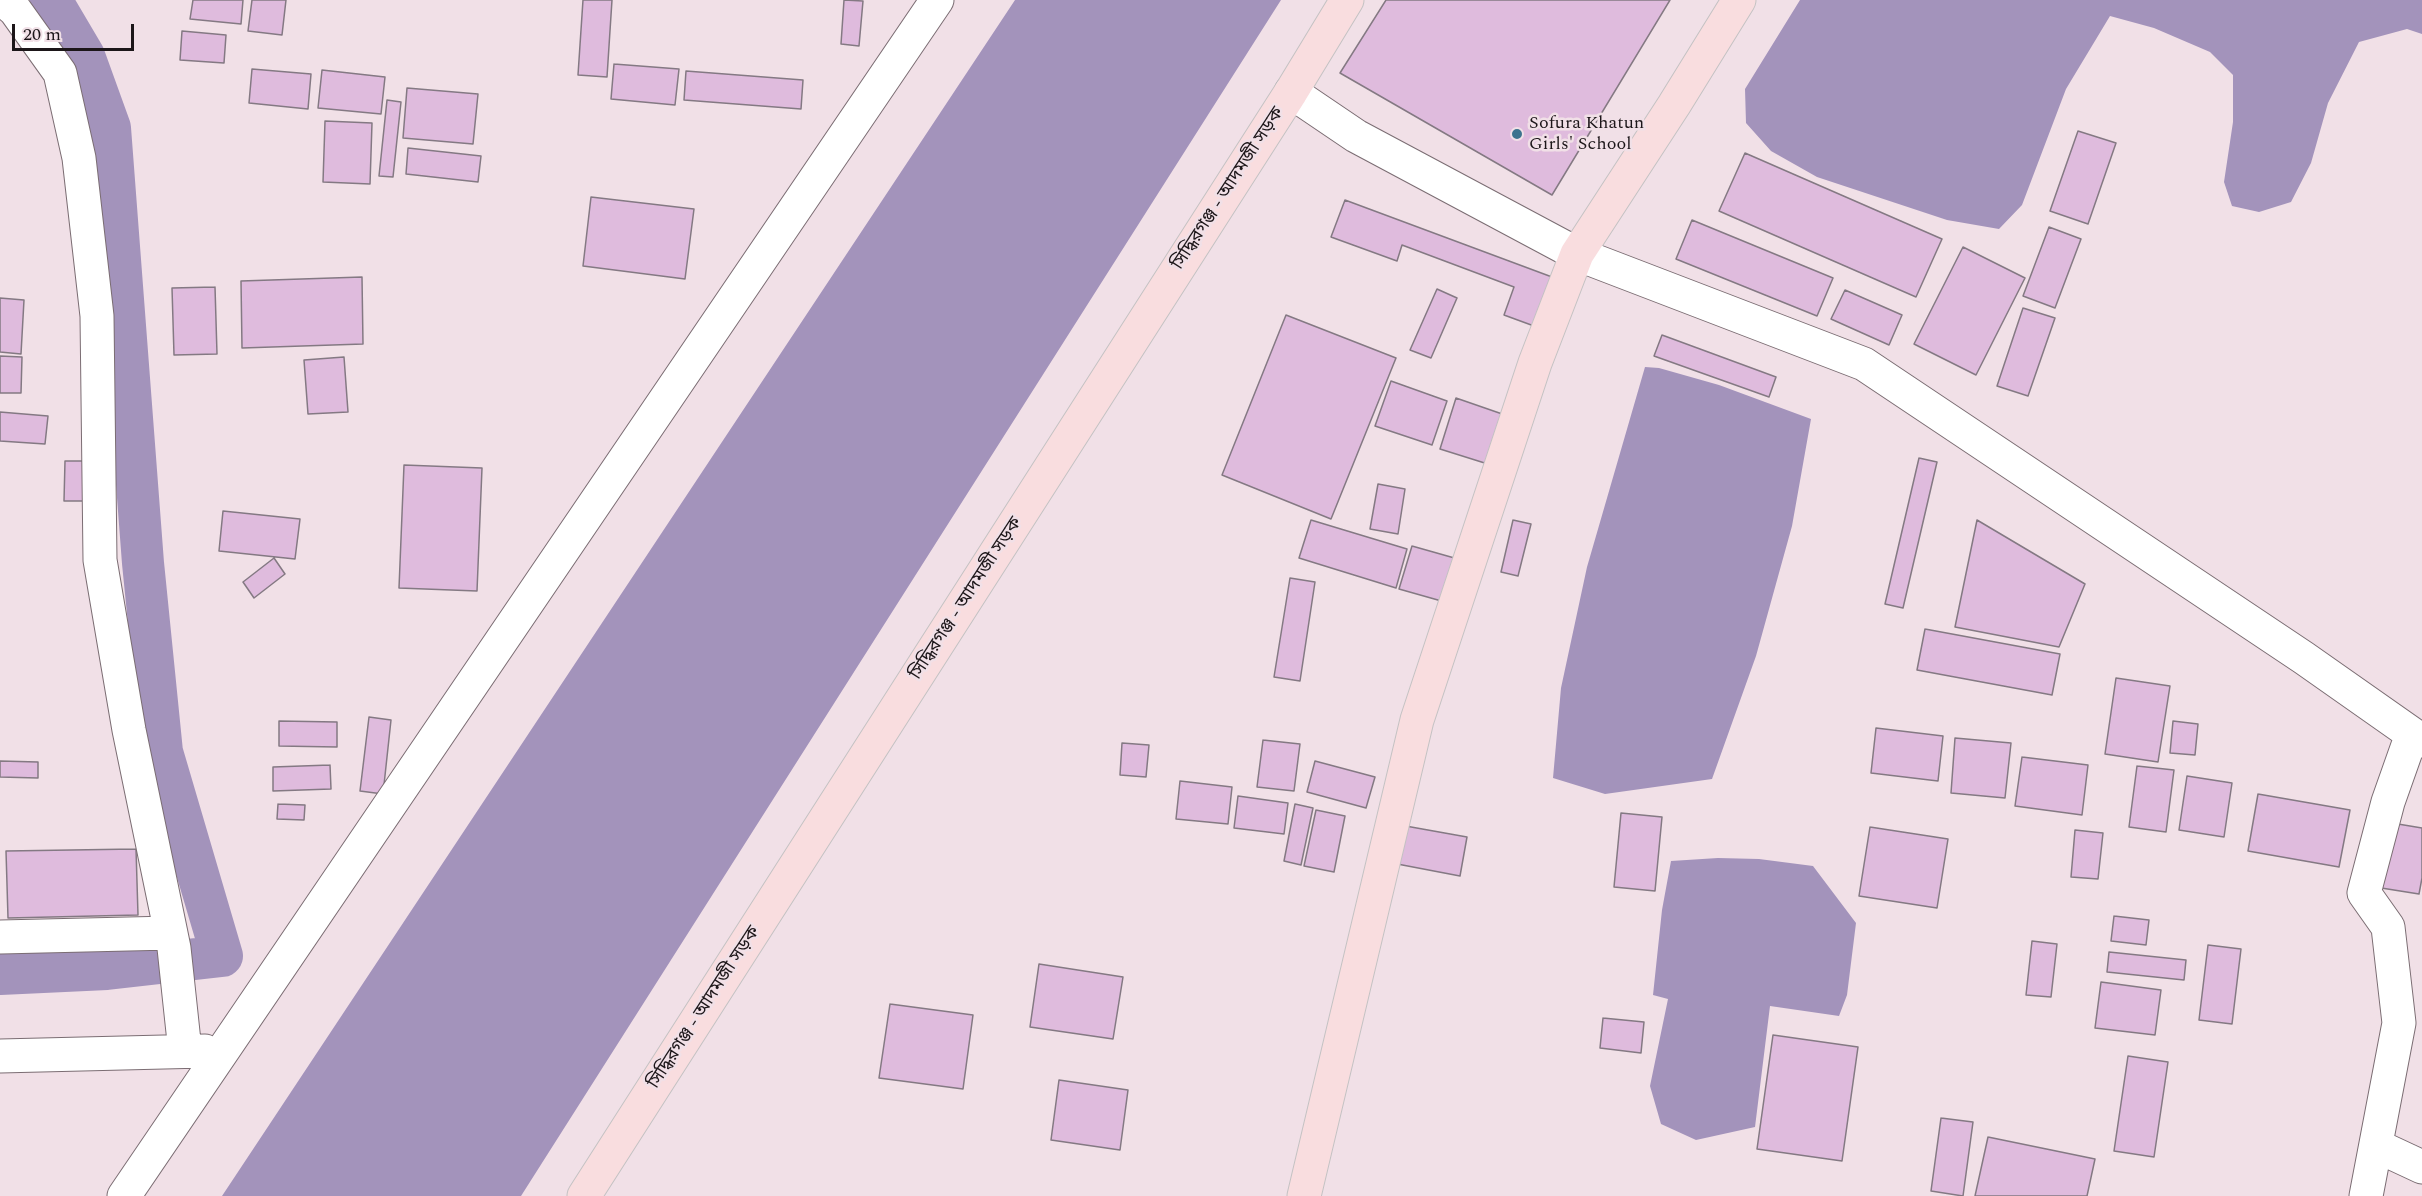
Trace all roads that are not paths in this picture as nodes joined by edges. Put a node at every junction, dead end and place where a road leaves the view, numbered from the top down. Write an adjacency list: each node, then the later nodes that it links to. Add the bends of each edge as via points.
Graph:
1 (3, 0): 9 (street, via 15,10 60,73 79,158 97,316 100,560 129,730)
2 (937, 0): 10 (street)
3 (1347, 0): 5 (main road, সিদ্ধিরগঞ্জ - আদমজী সড়ক)
4 (1739, 0): 6 (main road)
5 (1291, 92): 6 (street, via 1356,136); 16 (main road, সিদ্ধিরগঞ্জ - আদমজী সড়ক)
6 (1576, 254): 7 (street, via 1864,364 2294,651); 17 (main road, via 1535,363 1418,720)
7 (2417, 738): 13 (street, via 2388,802 2364,893 2388,927 2399,1023)
8 (0, 937): 9 (street)
9 (172, 940): 11 (street)
10 (223, 1050): 11 (street); 15 (street)
11 (185, 1051): 12 (street)
12 (0, 1056)
13 (2377, 1146): 14 (street); 18 (street)
14 (2422, 1167)
15 (124, 1196)
16 (584, 1196)
17 (1304, 1196)
18 (2366, 1196)

